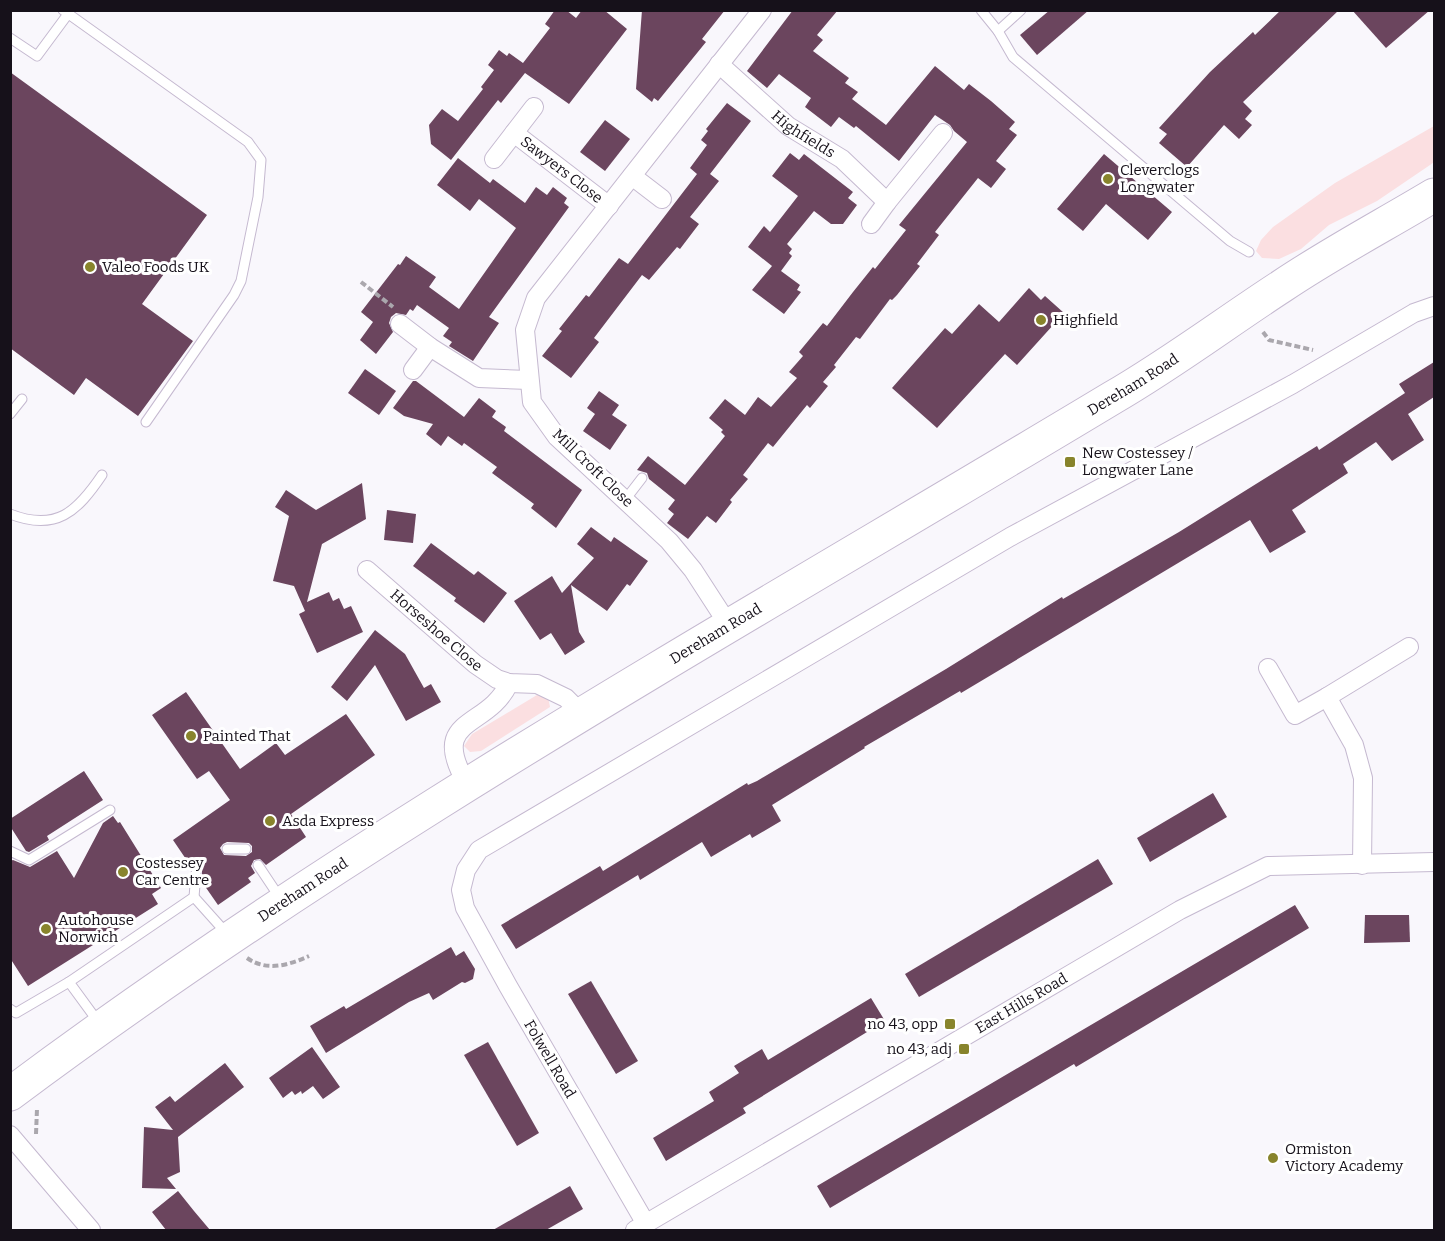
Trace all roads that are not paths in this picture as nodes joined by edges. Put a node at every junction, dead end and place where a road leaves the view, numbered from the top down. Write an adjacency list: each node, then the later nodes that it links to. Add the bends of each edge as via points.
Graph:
1 (762, 10): 7 (street, Mill Croft Close)
2 (981, 10): 5 (lane)
3 (1022, 10): 5 (lane)
4 (65, 12): 6 (lane, via 37,56); 26 (lane, via 248,142 261,160 258,197 241,281)
5 (999, 31): 18 (lane, via 1013,57 1230,241)
6 (10, 38)
7 (719, 64): 12 (street, Mill Croft Close); 15 (street, Highfields, via 788,126 842,159)
8 (534, 106): 10 (street, Sawyers Close)
9 (943, 133): 15 (street)
10 (514, 134): 11 (street, Sawyers Close); 16 (street, Sawyers Close)
11 (494, 159)
12 (632, 176): 14 (street); 16 (street, Mill Croft Close)
13 (1434, 195): 32 (highway, Dereham Road, via 1288,282 1117,396)
14 (662, 199)
15 (887, 202): 17 (street)
16 (609, 206): 23 (street, Mill Croft Close, via 536,298 525,330)
17 (871, 224)
18 (1249, 252)
19 (1434, 306): 55 (street, Folwell Road, via 1414,313 1010,537 479,850 466,870 461,890 465,908)
20 (400, 324): 21 (street)
21 (430, 346): 22 (street); 23 (street, via 479,378)
22 (413, 370)
23 (529, 380): 29 (street, Mill Croft Close, via 532,402 558,437)
24 (22, 399): 25 (lane)
25 (10, 414)
26 (146, 422)
27 (102, 475): 30 (lane, via 71,511 48,521)
28 (642, 478): 29 (lane)
29 (625, 500): 32 (street, Mill Croft Close, via 669,540)
30 (10, 514)
31 (367, 570): 35 (street, Horseshoe Close, via 475,664)
32 (728, 624): 37 (highway, Dereham Road)
33 (1409, 646): 36 (street)
34 (1268, 668): 36 (street, via 1295,716)
35 (509, 683): 37 (street, Horseshoe Close, via 537,684 566,698); 38 (street, via 500,700 458,732 452,744 455,764)
36 (1327, 697): 45 (street, via 1354,745 1363,778)
37 (582, 714): 38 (highway, Dereham Road)
38 (467, 784): 48 (highway, Dereham Road)
39 (110, 810): 42 (lane, via 28,860)
40 (227, 849): 41 (lane)
41 (246, 849)
42 (10, 851)
43 (1434, 862): 45 (street, East Hills Road)
44 (258, 865): 48 (lane)
45 (1362, 865): 55 (street, East Hills Road, via 1268,866 1180,910)
46 (196, 873): 47 (lane)
47 (194, 897): 49 (lane); 50 (lane)
48 (283, 903): 49 (highway, Dereham Road)
49 (235, 945): 52 (highway, Dereham Road)
50 (69, 982): 51 (lane, via 16,1013); 52 (lane)
51 (10, 1010)
52 (102, 1028): 53 (highway, Dereham Road)
53 (10, 1094)
54 (10, 1135): 56 (street)
55 (641, 1227)
56 (91, 1230)

